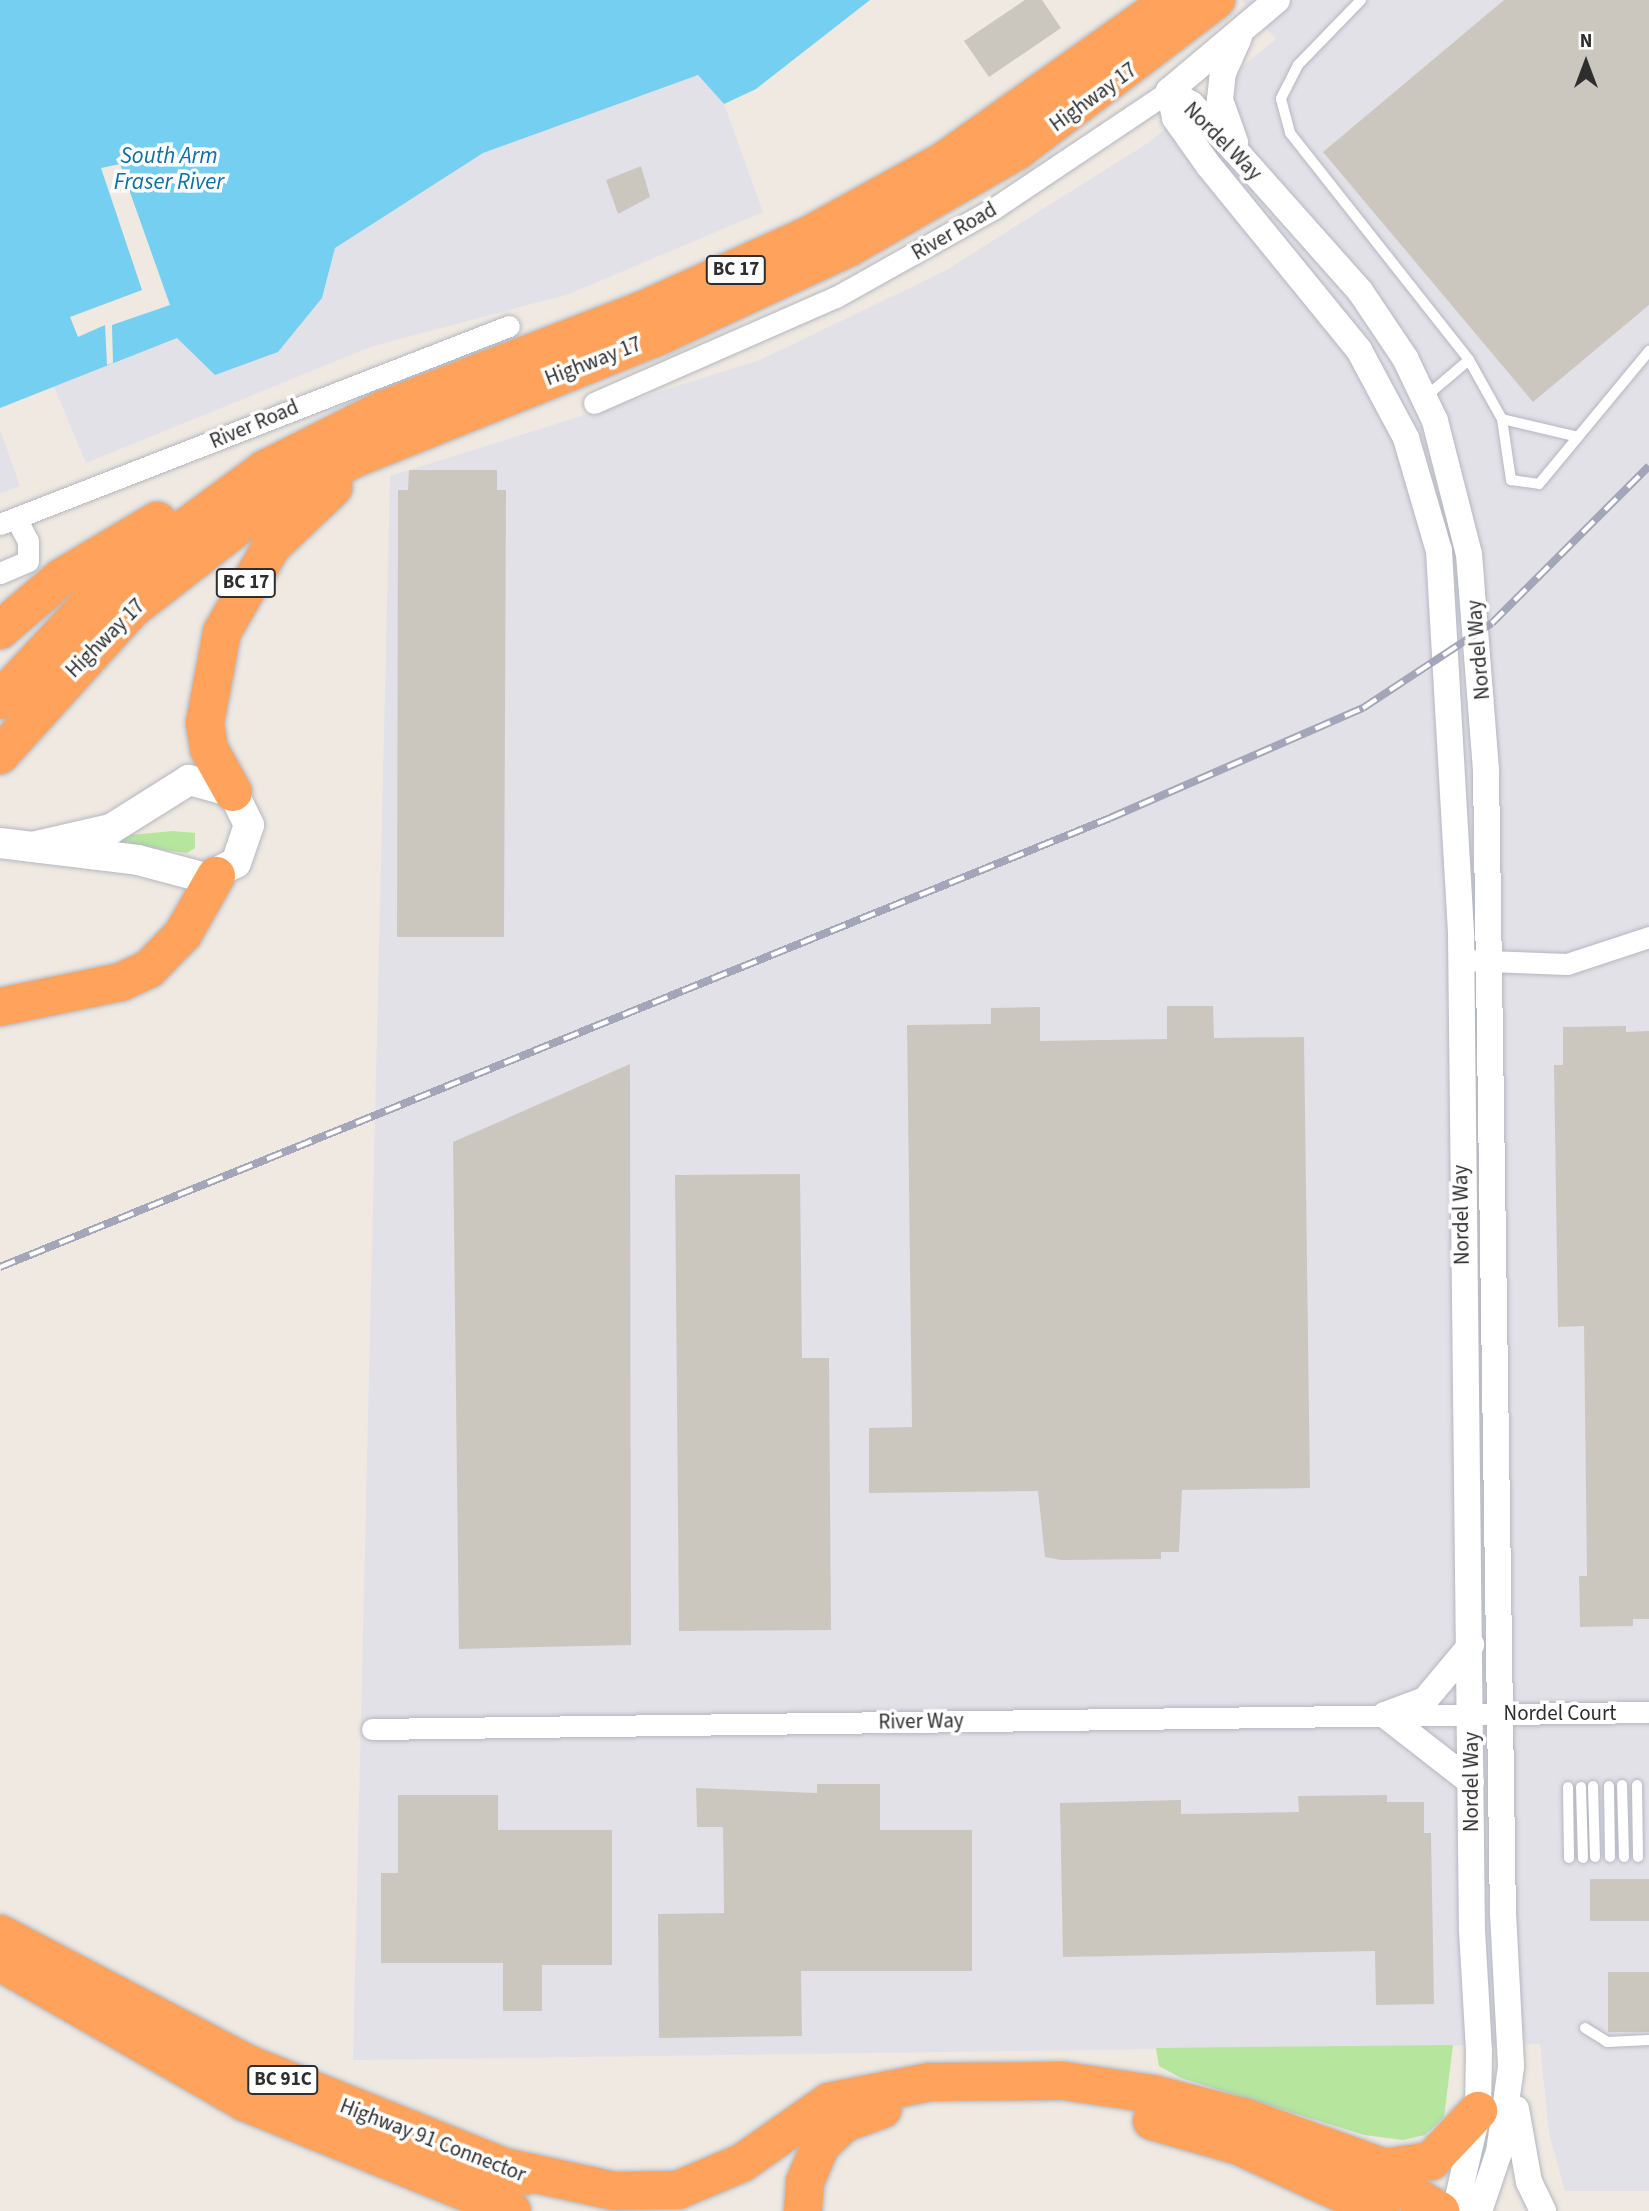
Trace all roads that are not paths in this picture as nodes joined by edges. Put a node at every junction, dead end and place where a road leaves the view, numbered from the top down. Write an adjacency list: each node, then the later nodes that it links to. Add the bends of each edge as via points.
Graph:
1 (1171, 0): 17 (highway, Highway 17 / BC 17, via 944,161 810,235 642,311 383,410)
2 (1216, 0): 15 (highway, Highway 17 / BC 17, via 1017,151 860,242 657,337)
3 (1277, 0): 5 (street, River Road)
4 (1362, 0): 10 (lane, via 1298,65 1281,99 1290,133)
5 (1245, 26): 6 (street, River Road); 7 (street, via 1223,74 1220,100)
6 (1169, 91): 7 (street, Nordel Way, via 1192,104); 11 (street, Nordel Way, via 1175,118 1333,312); 13 (street, River Road, via 993,209 836,297)
7 (1241, 157): 12 (street, Nordel Way, via 1360,291)
8 (509, 326): 18 (street, River Road)
9 (1649, 351): 16 (lane)
10 (1469, 360): 12 (lane); 14 (lane)
11 (1381, 388): 19 (street, via 1405,400 1450,523); 29 (street, Nordel Way, via 1406,438 1439,551)
12 (1424, 398): 19 (street, Nordel Way, via 1456,486)
13 (594, 403)
14 (1502, 419): 16 (lane); 16 (lane, via 1511,480 1539,484)
15 (410, 435): 23 (highway, Highway 17 / BC 17, via 307,483 194,558 90,649); 24 (highway, BC 17, via 320,498 271,547 239,594 212,667 205,723 209,749)
16 (1578, 437)
17 (264, 470): 21 (highway, via 103,551); 22 (highway, Highway 17 / BC 17, via 107,584)
18 (8, 521): 20 (street, via 28,541 28,561)
19 (1466, 536): 30 (street, Nordel Way, via 1480,658)
20 (0, 573)
21 (0, 630)
22 (0, 700)
23 (0, 755)
24 (233, 792): 26 (main road, via 209,781 182,782 111,829); 27 (main road, via 248,819 248,838 236,863)
25 (0, 843): 26 (main road)
26 (36, 846): 27 (main road, via 138,860 187,878)
27 (216, 876): 31 (highway, via 183,934 149,969 121,982)
28 (1649, 937): 30 (street, via 1567,964)
29 (1462, 960): 30 (street); 32 (street, Nordel Way)
30 (1489, 963): 35 (street, Nordel Way)
31 (0, 1007)
32 (1471, 1645): 34 (street, Nordel Way); 36 (street, via 1425,1700)
33 (1649, 1712): 35 (street, Nordel Court)
34 (1471, 1713): 35 (street, Nordel Court); 36 (street, River Way); 38 (street, Nordel Way)
35 (1503, 1713): 57 (street, Nordel Way)
36 (1385, 1714): 37 (street, River Way); 38 (street)
37 (372, 1729)
38 (1471, 1782): 58 (street, Nordel Way)
39 (1622, 1785): 47 (lane)
40 (1637, 1785): 48 (lane)
41 (1594, 1786): 45 (lane)
42 (1609, 1786): 46 (lane)
43 (1568, 1787): 49 (lane)
44 (1581, 1787): 50 (lane)
45 (1595, 1857)
46 (1610, 1857)
47 (1624, 1857)
48 (1638, 1857)
49 (1569, 1858)
50 (1583, 1858)
51 (0, 1914): 54 (highway)
52 (0, 1934): 54 (highway)
53 (0, 1962): 59 (highway, Highway 91 Connector / BC 91C, via 192,2076)
54 (72, 1972): 60 (highway, Highway 91 Connector / BC 91C, via 250,2065)
55 (1585, 2028): 56 (lane, via 1606,2042)
56 (1649, 2039)
57 (1511, 2067): 69 (street, Nordel Way, via 1504,2131); 70 (street, via 1521,2153)
58 (1478, 2111): 61 (highway, via 1432,2161 1385,2168); 68 (street, Nordel Way)
59 (345, 2148): 62 (highway); 63 (highway, Highway 91 Connector / BC 91C)
60 (504, 2167): 61 (highway, via 614,2191 678,2190 742,2163 818,2108 846,2096 930,2082 1006,2079 1104,2086 1188,2102); 64 (highway, Highway 91 Connector / BC 91C)
61 (1354, 2188): 65 (highway, via 1176,2126 1052,2105 937,2103 874,2110 835,2130 809,2165); 66 (highway); 67 (highway)
62 (464, 2211)
63 (512, 2211)
64 (609, 2211)
65 (803, 2211)
66 (1380, 2211)
67 (1440, 2211)
68 (1455, 2211)
69 (1479, 2211)
70 (1543, 2211)

